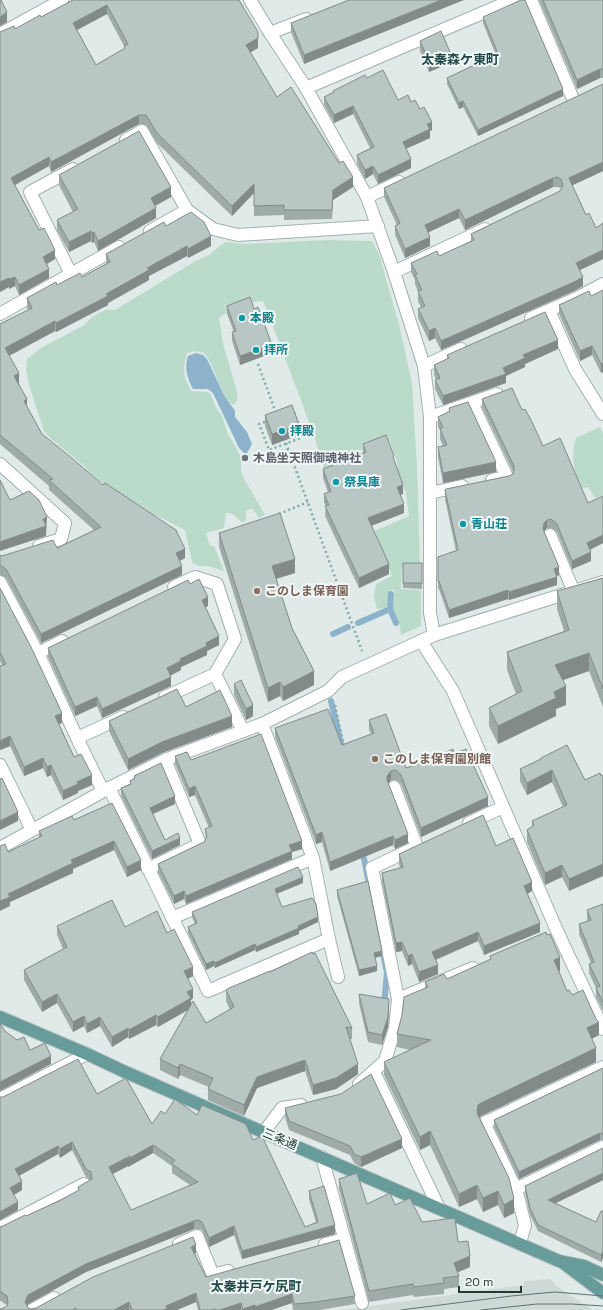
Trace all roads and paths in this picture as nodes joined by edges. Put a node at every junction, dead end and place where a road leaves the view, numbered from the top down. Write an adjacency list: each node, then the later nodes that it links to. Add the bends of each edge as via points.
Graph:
1 (62, 0): 7 (street)
2 (250, 0): 6 (street)
3 (513, 0): 8 (street)
4 (531, 0): 10 (street)
5 (318, 14): 6 (street)
6 (270, 33): 8 (street)
7 (0, 34)
8 (306, 88): 15 (street)
9 (585, 93): 10 (street)
10 (573, 99): 11 (street)
11 (559, 106)
12 (114, 146): 16 (street, via 142,131)
13 (86, 162): 20 (street, via 30,192)
14 (410, 176): 15 (street)
15 (367, 197): 18 (street)
16 (187, 210): 18 (street, via 213,228 238,235); 20 (street)
17 (493, 225): 19 (street)
18 (378, 226): 19 (street)
19 (394, 272): 27 (street)
20 (71, 274): 23 (street)
21 (603, 284): 22 (street)
22 (549, 311): 24 (street); 30 (street, via 575,369)
23 (0, 314)
24 (521, 323)
25 (473, 344): 27 (street)
26 (258, 364): 32 (path)
27 (424, 366): 31 (street)
28 (509, 390): 29 (street)
29 (472, 403): 31 (street); 37 (street, via 507,477)
30 (603, 414)
31 (430, 417): 37 (street)
32 (277, 418): 33 (path, via 294,412 303,437); 33 (path, via 259,424 269,450)
33 (286, 444): 34 (path)
34 (289, 449): 35 (path); 38 (path)
35 (263, 458)
36 (0, 464): 41 (street, via 65,523 61,539)
37 (430, 493): 46 (street, via 430,613)
38 (308, 502): 39 (path); 50 (path)
39 (276, 516)
40 (550, 535): 45 (street)
41 (30, 549)
42 (0, 582): 49 (street)
43 (603, 582): 45 (street)
44 (166, 591): 51 (street, via 195,577 217,584 235,639)
45 (574, 592): 46 (street)
46 (434, 635): 48 (street)
47 (74, 636): 49 (street)
48 (422, 641): 50 (street); 63 (street, via 453,691)
49 (38, 653): 57 (street)
50 (367, 665): 52 (street, via 342,677)
51 (215, 674): 53 (street); 56 (street)
52 (328, 691): 55 (street); 58 (path, via 333,698)
53 (153, 703)
54 (132, 712): 57 (street)
55 (262, 724): 56 (street); 67 (street)
56 (243, 731): 59 (street)
57 (77, 738): 62 (street)
58 (345, 751)
59 (166, 760): 62 (street); 68 (street, via 200,844)
60 (0, 765): 65 (street)
61 (394, 787): 73 (street, via 421,845 372,868)
62 (106, 789): 65 (street); 68 (street)
63 (503, 807): 64 (street); 75 (street, via 554,934)
64 (460, 827)
65 (32, 830): 66 (street)
66 (0, 848)
67 (313, 858): 69 (street); 70 (street)
68 (148, 869): 69 (street)
69 (172, 918): 70 (street, via 208,991)
70 (329, 939): 72 (street)
71 (485, 963): 73 (street)
72 (338, 977)
73 (398, 999): 78 (street, via 395,1028 385,1062)
74 (0, 1017): 76 (main road, 三条通)
75 (603, 1029)
76 (87, 1054): 80 (street); 82 (main road, 三条通)
77 (603, 1067): 86 (street, via 484,1123)
78 (374, 1072): 79 (street); 87 (street)
79 (350, 1089)
80 (0, 1099)
81 (314, 1103): 82 (street, via 282,1108)
82 (264, 1132): 84 (main road, 三条通)
83 (603, 1147): 86 (street)
84 (322, 1157): 87 (main road, 三条通); 89 (street)
85 (84, 1184): 88 (street)
86 (516, 1189): 90 (street, via 525,1225)
87 (439, 1208): 90 (main road, 三条通)
88 (0, 1228)
89 (344, 1239): 91 (street); 98 (street)
90 (520, 1243): 93 (main road, 三条通)
91 (315, 1247)
92 (169, 1248): 94 (street, via 197,1236 213,1276)
93 (559, 1260): 95 (main road, 三条通); 97 (main road, 三条通)
94 (242, 1267)
95 (603, 1274)
96 (64, 1293): 99 (street)
97 (603, 1293)
98 (362, 1303)
99 (32, 1310)

